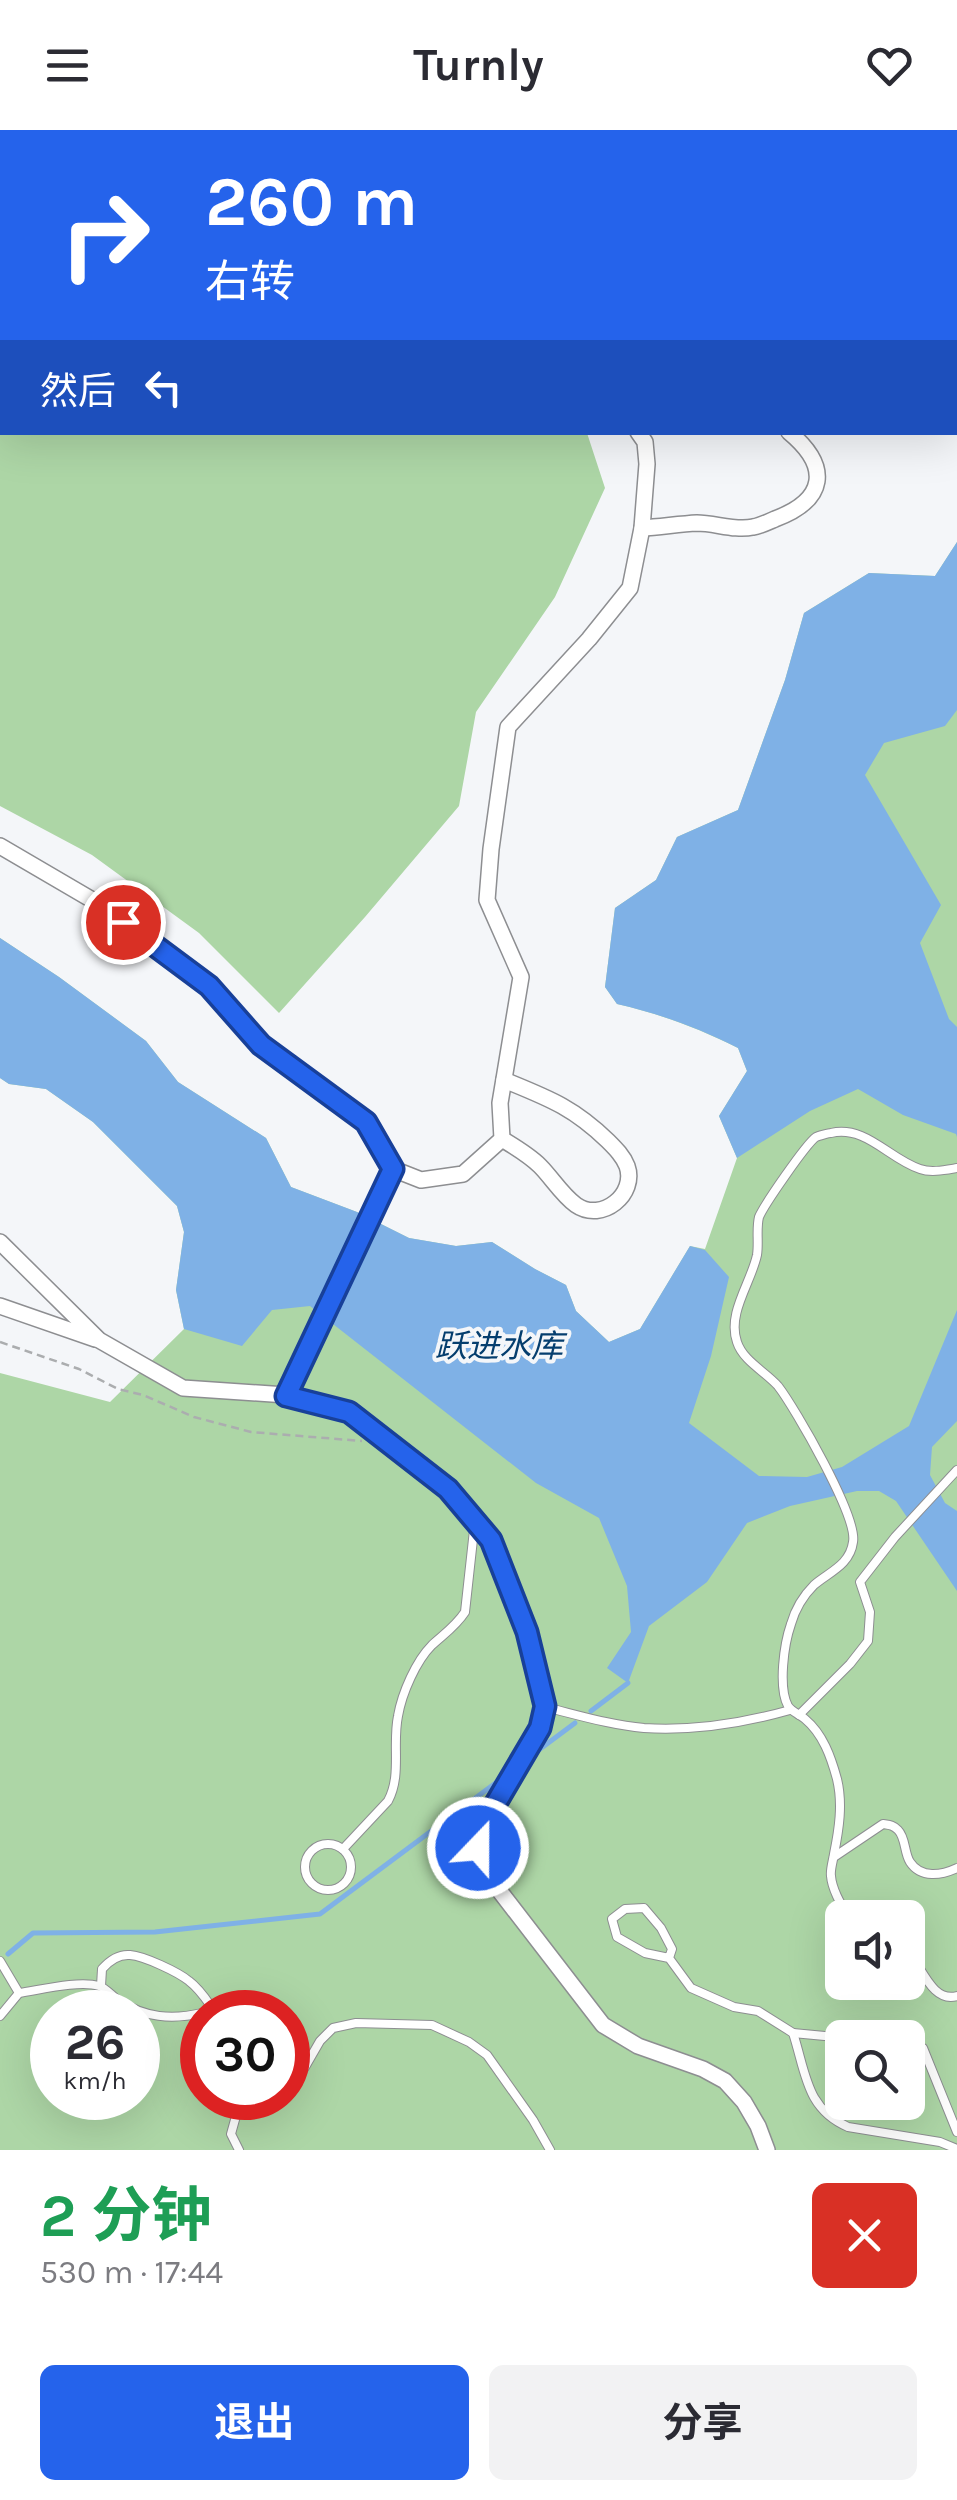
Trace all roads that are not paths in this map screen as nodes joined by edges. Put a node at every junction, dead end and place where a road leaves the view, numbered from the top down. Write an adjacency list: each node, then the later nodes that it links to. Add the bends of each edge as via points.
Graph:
1 (640, 435): 3 (street, via 648,464)
2 (792, 435): 3 (street, via 815,463 818,485 791,513 753,527)
3 (642, 528): 5 (street, via 630,588 508,726 488,900 521,977)
4 (0, 846): 8 (street, via 94,901 209,986 261,1045 366,1122)
5 (504, 1080): 6 (street); 6 (street, via 586,1120 620,1152 627,1186 613,1206 595,1212 577,1206 536,1162)
6 (502, 1139): 8 (street, via 462,1174 422,1180)
7 (957, 1168): 16 (lane, via 923,1171 858,1134 828,1133 800,1154 759,1218 757,1255 734,1322 737,1343 777,1385 816,1445 854,1541 792,1620 783,1692)
8 (393, 1169): 12 (street)
9 (0, 1242): 11 (street)
10 (0, 1306): 11 (street)
11 (99, 1340): 12 (street, via 183,1388)
12 (286, 1396): 14 (street, via 349,1412 448,1489)
13 (955, 1471): 17 (lane, via 860,1582 870,1612 868,1641)
14 (475, 1521): 15 (street, via 491,1540 527,1632); 18 (lane, via 465,1612 421,1659 398,1714 393,1793)
15 (545, 1706): 16 (lane, via 645,1728 702,1726); 39 (street, via 540,1728 486,1820 479,1860 603,2024 638,2046 725,2081 744,2102)
16 (790, 1710): 17 (lane)
17 (800, 1715): 19 (lane, via 830,1756 838,1786)
18 (343, 1849): 18 (lane, via 321,1844 309,1853 310,1882 323,1890 344,1883 350,1862)
19 (834, 1857): 20 (lane, via 883,1824 901,1833 919,1872); 21 (lane, via 830,1877)
20 (957, 1868)
21 (839, 1900)
22 (669, 1958): 22 (lane, via 645,1954 618,1937 612,1920 625,1909 644,1908 672,1949); 31 (lane, via 691,1988 758,2010)
23 (0, 1961): 27 (lane)
24 (925, 1975): 28 (lane, via 943,1998)
25 (101, 1986): 26 (lane, via 102,1969 131,1955); 27 (lane); 30 (lane, via 153,2017)
26 (199, 1990)
27 (19, 1993): 29 (lane)
28 (957, 1996)
29 (0, 2016)
30 (180, 2018)
31 (793, 2032): 32 (lane); 40 (lane, via 814,2100 835,2122)
32 (825, 2036)
33 (925, 2053): 36 (lane)
34 (310, 2058): 38 (lane, via 332,2028 432,2026 487,2055)
35 (234, 2120): 37 (lane)
36 (957, 2132)
37 (240, 2150)
38 (550, 2150)
39 (767, 2150)
40 (957, 2150)

